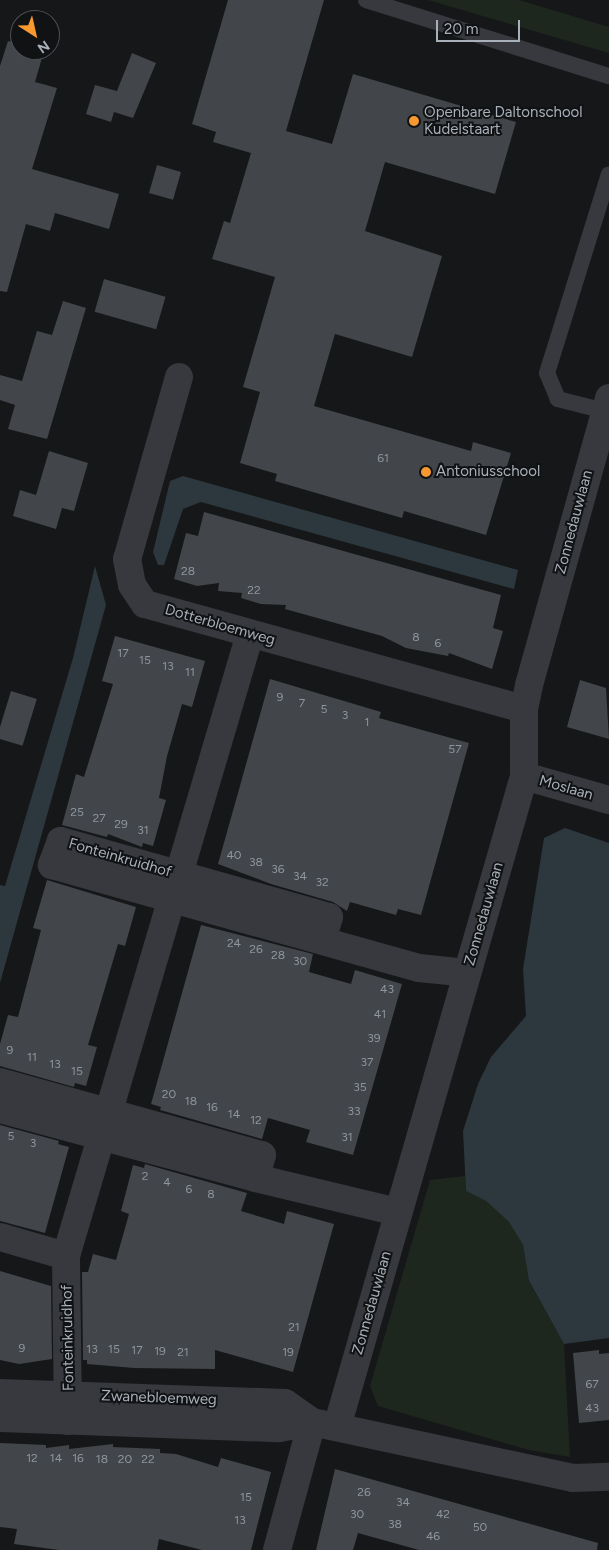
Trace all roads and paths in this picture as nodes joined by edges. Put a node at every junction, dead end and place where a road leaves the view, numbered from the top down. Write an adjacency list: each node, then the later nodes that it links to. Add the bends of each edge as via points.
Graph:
1 (366, 0): 2 (lane)
2 (609, 76)
3 (609, 174): 5 (lane, via 548,373 558,399)
4 (179, 377): 6 (street, Dotterbloemweg, via 127,559 132,585 145,604)
5 (608, 407): 7 (street, Zonnedauwlaan)
6 (250, 634): 7 (street, Dotterbloemweg); 10 (street, Fonteinkruidhof)
7 (524, 709): 8 (street, Zonnedauwlaan)
8 (524, 776): 9 (street, Moslaan); 11 (street, Zonnedauwlaan)
9 (609, 800)
10 (176, 887): 11 (street, Fonteinkruidhof, via 322,940 419,968); 14 (street, Fonteinkruidhof)
11 (467, 973): 15 (street, Zonnedauwlaan)
12 (0, 1082): 14 (street)
13 (0, 1109): 14 (street)
14 (106, 1124): 15 (street, via 256,1178); 17 (street, Fonteinkruidhof)
15 (398, 1212): 21 (street, Zonnedauwlaan)
16 (0, 1237): 17 (street)
17 (66, 1256): 19 (street, Fonteinkruidhof)
18 (0, 1393): 19 (street, Zwanebloemweg)
19 (69, 1408): 20 (street, Zwanebloemweg); 21 (street, Zwanebloemweg, via 285,1403)
20 (0, 1418)
21 (324, 1425): 22 (street, Zwanebloemweg, via 573,1478); 23 (street, Zonnedauwlaan)
22 (609, 1477)
23 (277, 1550)

